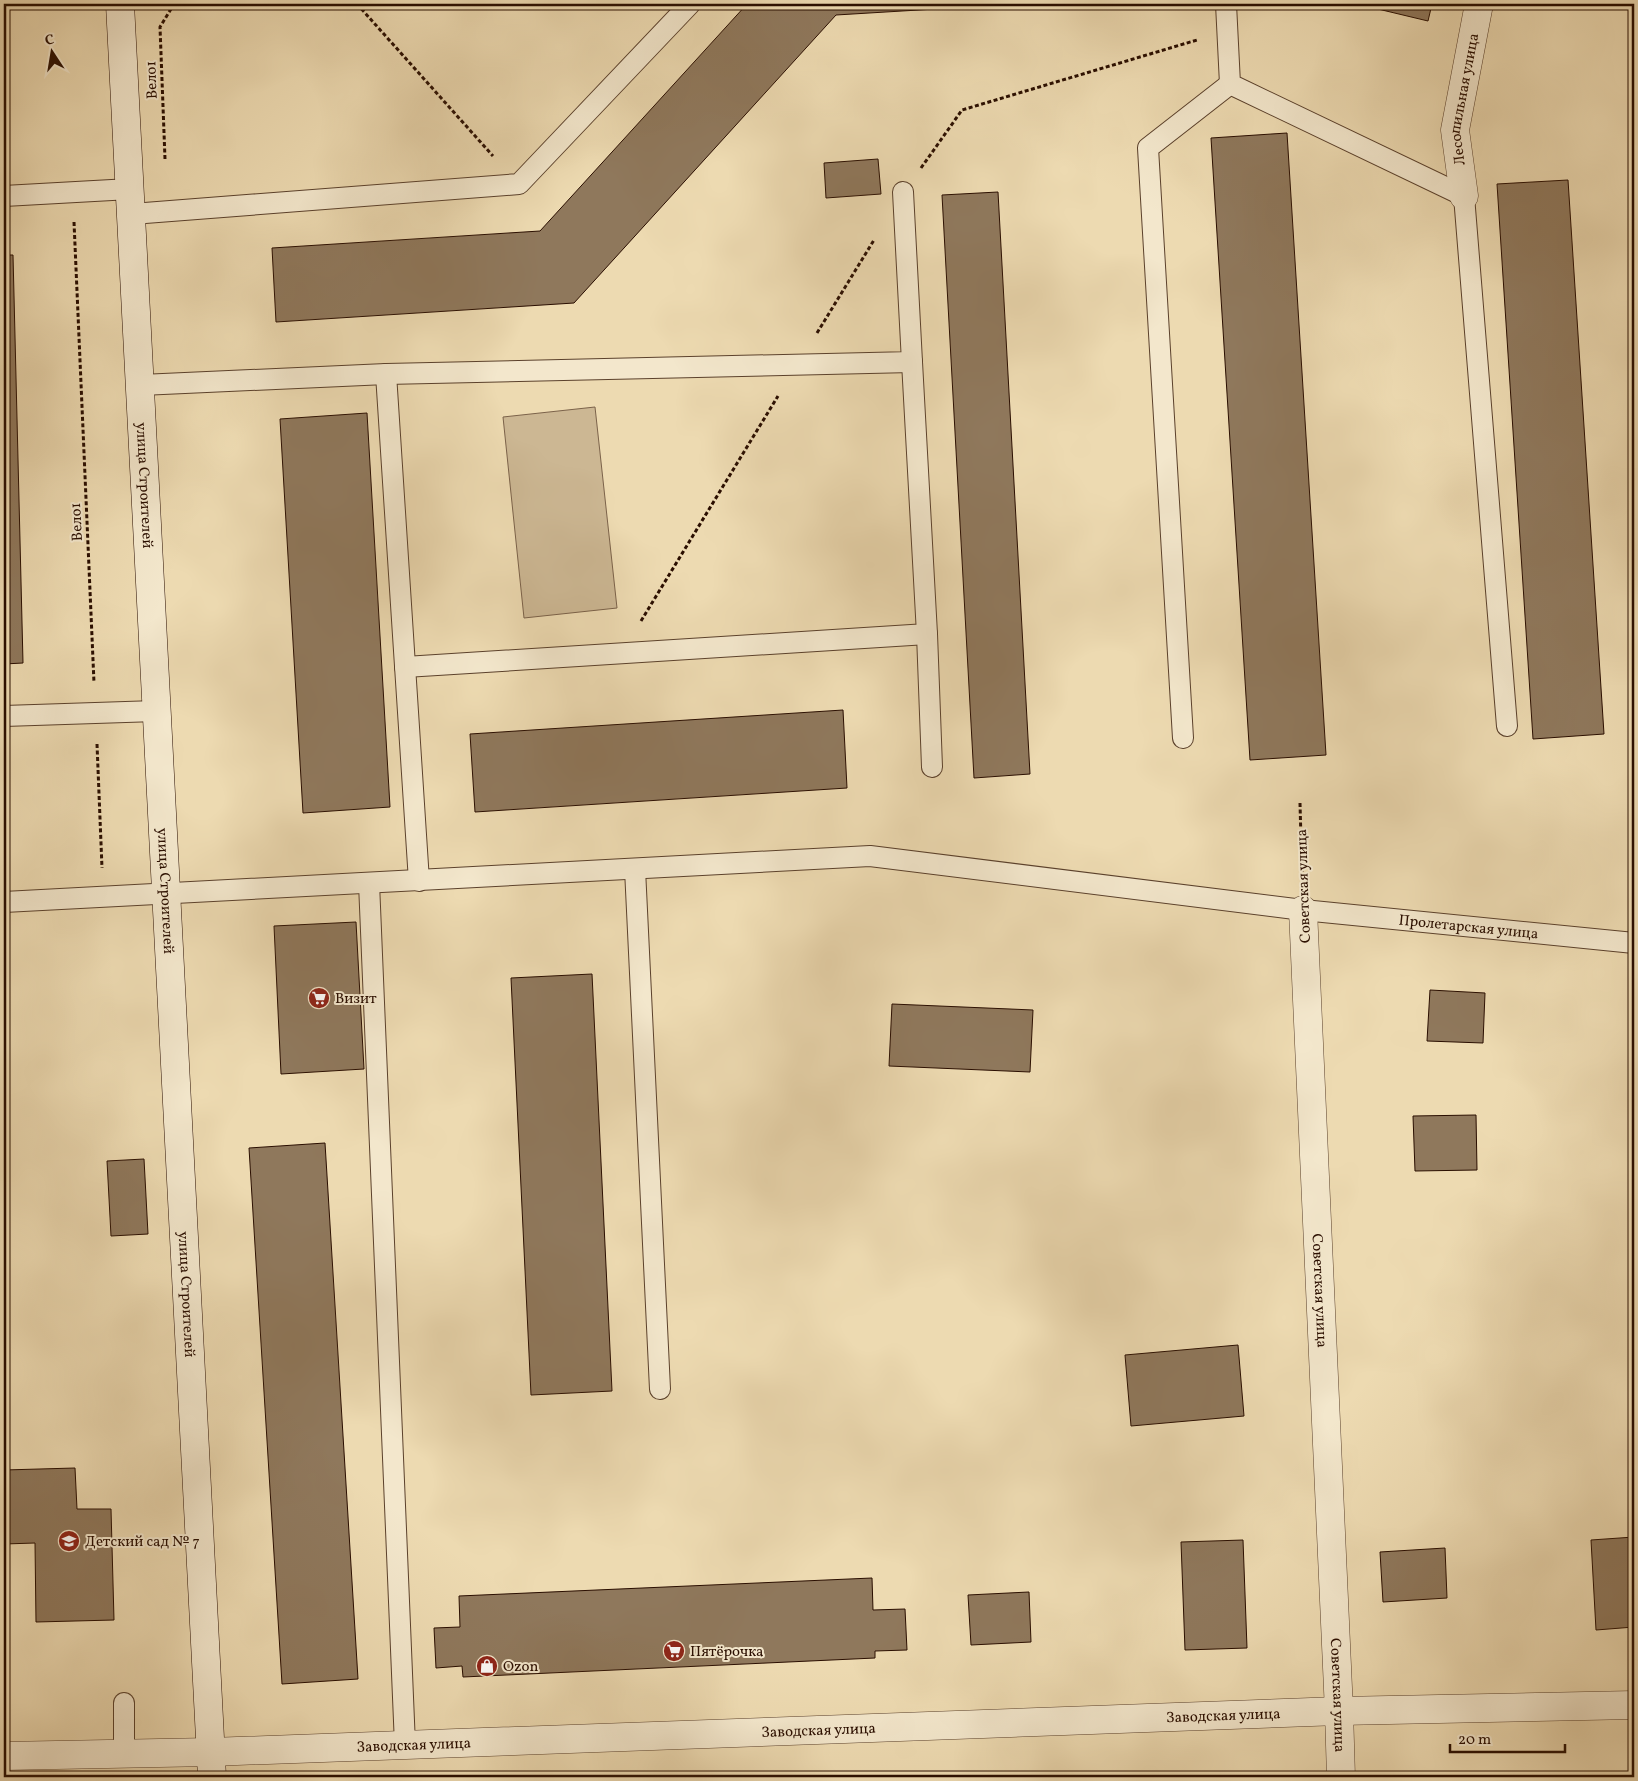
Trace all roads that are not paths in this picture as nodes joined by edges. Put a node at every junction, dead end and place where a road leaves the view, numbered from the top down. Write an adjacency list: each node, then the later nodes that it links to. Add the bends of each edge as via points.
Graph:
1 (120, 4): 9 (street, улица Строителей)
2 (690, 4): 9 (lane, via 519,184)
3 (1226, 4): 5 (lane)
4 (1479, 4): 8 (street, Лесопильная улица, via 1455,130)
5 (1230, 84): 8 (lane); 18 (lane, via 1148,148)
6 (903, 192): 10 (lane)
7 (4, 196): 9 (lane, via 72,192)
8 (1464, 196): 17 (lane)
9 (131, 202): 12 (street, улица Строителей)
10 (912, 362): 11 (lane); 13 (lane)
11 (386, 374): 12 (lane); 14 (lane)
12 (141, 385): 15 (street, улица Строителей)
13 (927, 634): 14 (lane); 19 (lane)
14 (405, 667): 21 (lane)
15 (156, 711): 16 (lane); 23 (street, улица Строителей)
16 (4, 716)
17 (1506, 726)
18 (1183, 738)
19 (932, 767)
20 (635, 869): 21 (lane, Пролетарская улица); 25 (lane, Пролетарская улица, via 870,856); 27 (lane)
21 (419, 881): 22 (lane, Пролетарская улица)
22 (369, 883): 23 (lane, Пролетарская улица); 31 (lane)
23 (166, 894): 24 (lane, Пролетарская улица); 34 (street, улица Строителей)
24 (4, 902)
25 (1303, 910): 26 (lane, Пролетарская улица); 30 (street, Советская улица)
26 (1634, 943)
27 (660, 1390)
28 (124, 1703): 32 (lane)
29 (1634, 1705): 30 (street, Заводская улица)
30 (1339, 1711): 31 (street, Заводская улица); 35 (street, Советская улица)
31 (405, 1745): 34 (street, Заводская улица)
32 (124, 1754): 33 (street, Заводская улица); 34 (street, Заводская улица)
33 (4, 1756)
34 (211, 1764)
35 (1340, 1777)

